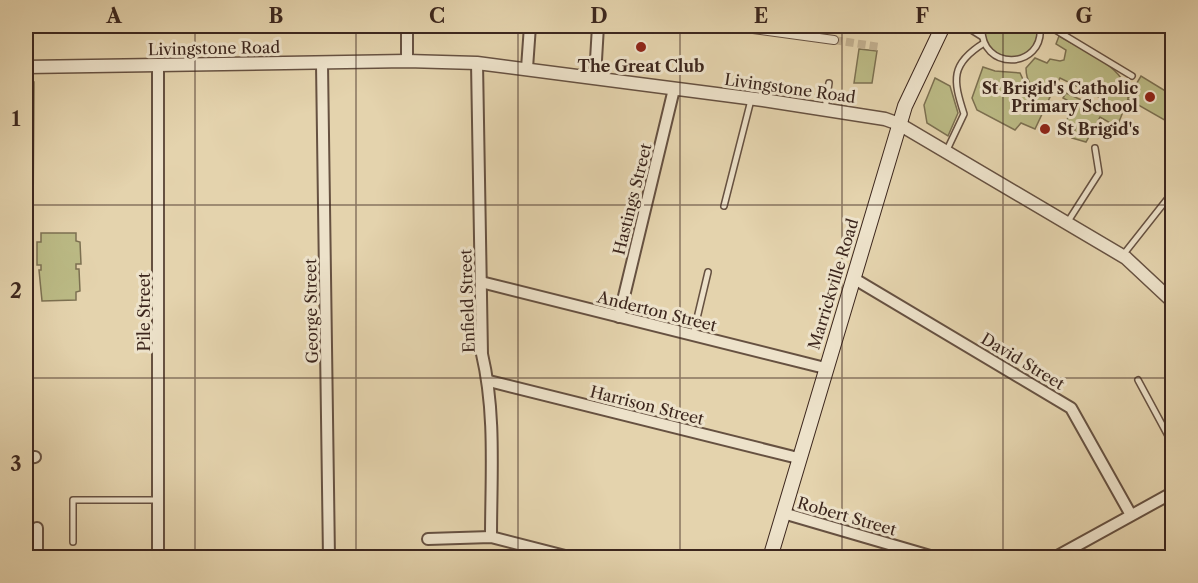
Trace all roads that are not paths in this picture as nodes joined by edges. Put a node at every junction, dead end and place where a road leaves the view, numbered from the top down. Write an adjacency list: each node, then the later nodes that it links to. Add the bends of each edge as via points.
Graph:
1 (407, 26): 12 (street)
2 (530, 26): 17 (street)
3 (598, 26): 19 (street)
4 (730, 26): 10 (street)
5 (943, 26): 24 (main road, Marrickville Road)
6 (965, 26): 11 (lane, via 978,32)
7 (982, 26): 11 (lane)
8 (1040, 26): 11 (lane, via 1036,46 1022,59 1002,59)
9 (1049, 26): 18 (lane)
10 (834, 40)
11 (983, 40): 26 (lane, via 960,64 954,84 964,114)
12 (407, 61): 13 (street, Livingstone Road); 14 (street, Livingstone Road)
13 (477, 63): 17 (street, Livingstone Road); 33 (street, Enfield Street)
14 (322, 64): 15 (street, Livingstone Road); 52 (street, George Street)
15 (158, 66): 16 (street, Livingstone Road); 43 (street, Pile Street)
16 (26, 67)
17 (527, 68): 19 (street, Livingstone Road)
18 (1132, 76)
19 (595, 77): 21 (street, Livingstone Road)
20 (829, 83): 23 (lane)
21 (674, 89): 22 (street, Livingstone Road); 35 (street, Hastings Street)
22 (752, 98): 23 (street, Livingstone Road); 28 (lane)
23 (825, 110): 24 (street, Livingstone Road)
24 (899, 124): 26 (street, Livingstone Road); 32 (main road, Marrickville Road)
25 (1095, 148): 29 (lane, via 1099,173)
26 (946, 152): 29 (street, Livingstone Road)
27 (1173, 193): 30 (lane)
28 (724, 206)
29 (1066, 224): 30 (street, Livingstone Road)
30 (1122, 256): 34 (street, Livingstone Road)
31 (708, 272): 36 (lane)
32 (853, 278): 37 (main road, Marrickville Road); 45 (street, David Street, via 1071,408)
33 (481, 282): 35 (street, Anderton Street); 39 (street, Enfield Street, via 482,354)
34 (1173, 301)
35 (619, 317): 36 (street, Anderton Street)
36 (693, 335): 37 (street, Anderton Street)
37 (825, 368): 41 (main road, Marrickville Road)
38 (1138, 380): 40 (lane)
39 (489, 381): 41 (street, Harrison Street); 47 (street, Enfield Street)
40 (1173, 443)
41 (798, 458): 44 (main road, Marrickville Road)
42 (1173, 493): 45 (street)
43 (159, 500): 49 (lane, via 73,500); 51 (street, Pile Street)
44 (783, 513): 54 (main road, Marrickville Road); 55 (street, Robert Street)
45 (1131, 515): 56 (street)
46 (37, 528): 50 (street)
47 (491, 537): 48 (street); 53 (street)
48 (428, 539)
49 (73, 542)
50 (37, 558)
51 (158, 558)
52 (329, 558)
53 (573, 558)
54 (770, 558)
55 (937, 558)
56 (1054, 558)

